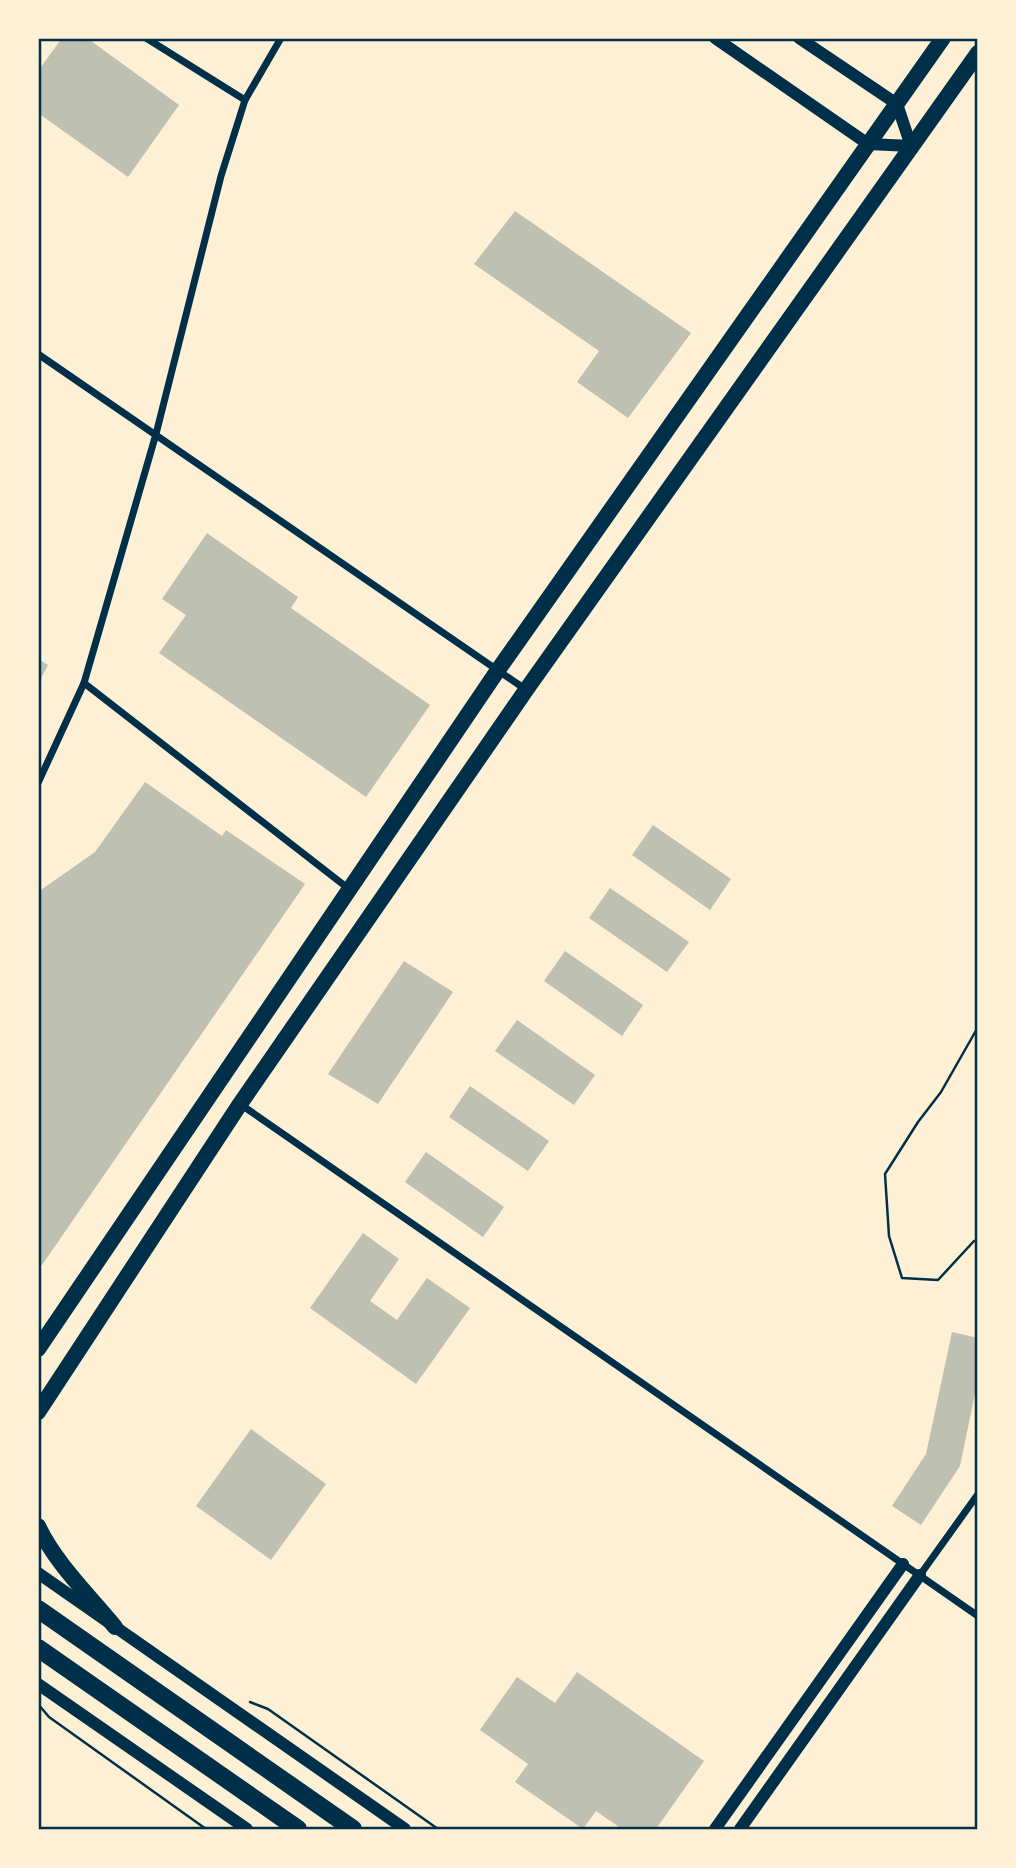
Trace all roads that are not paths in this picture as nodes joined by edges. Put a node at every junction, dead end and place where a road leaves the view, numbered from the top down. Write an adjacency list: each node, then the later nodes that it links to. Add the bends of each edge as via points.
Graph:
1 (146, 38): 7 (street)
2 (281, 38): 7 (street)
3 (715, 38): 9 (street)
4 (799, 38): 8 (street)
5 (943, 38): 8 (main road)
6 (978, 53): 10 (main road)
7 (245, 100): 12 (street, via 221,176)
8 (897, 104): 9 (main road); 10 (street)
9 (868, 144): 10 (street); 13 (main road)
10 (911, 146): 15 (main road)
11 (38, 354): 12 (street)
12 (156, 434): 13 (street); 14 (street)
13 (498, 670): 15 (street); 17 (main road)
14 (85, 683): 16 (street); 17 (street)
15 (526, 690): 18 (main road)
16 (38, 783)
17 (349, 889): 19 (main road)
18 (240, 1104): 21 (main road); 24 (street)
19 (44, 1334): 20 (main road)
20 (38, 1349)
21 (38, 1412)
22 (978, 1494): 26 (street)
23 (38, 1527): 30 (main road, via 62,1564)
24 (903, 1564): 26 (street); 37 (street)
25 (38, 1573): 27 (street)
26 (920, 1575): 29 (street); 38 (street)
27 (45, 1581): 30 (street)
28 (38, 1609): 35 (highway)
29 (978, 1616)
30 (115, 1627): 36 (street)
31 (38, 1648): 34 (highway)
32 (38, 1684): 33 (street)
33 (247, 1829)
34 (298, 1829)
35 (354, 1829)
36 (405, 1829)
37 (715, 1829)
38 (740, 1829)

